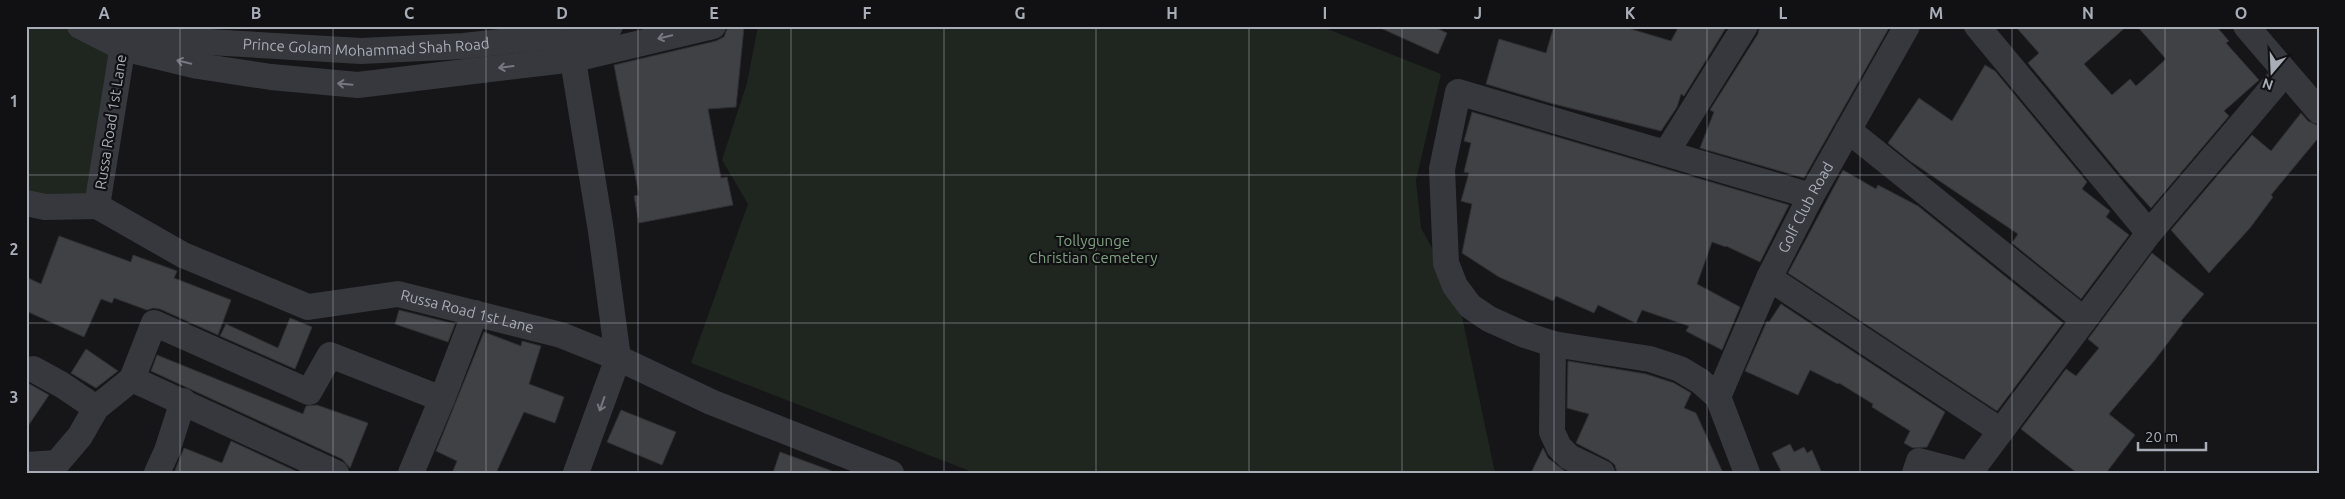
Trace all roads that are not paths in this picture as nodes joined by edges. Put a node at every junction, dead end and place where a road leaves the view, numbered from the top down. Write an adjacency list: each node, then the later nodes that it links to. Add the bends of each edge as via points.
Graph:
1 (80, 26): 8 (street)
2 (610, 26): 9 (street, Prince Golam Mohammad Shah Road)
3 (713, 26): 9 (street, one-way to 9)
4 (1745, 26): 13 (street)
5 (1908, 26): 12 (street, Golf Club Road)
6 (1977, 26): 17 (street)
7 (2246, 26): 10 (street)
8 (124, 32): 9 (street, Prince Golam Mohammad Shah Road, via 192,41 361,51); 9 (street, one-way to 8, via 358,85 198,66); 16 (street, Russa Road 1st Lane)
9 (570, 40): 22 (street)
10 (2285, 74): 11 (street); 17 (street)
11 (2319, 111)
12 (1848, 130): 14 (street, Golf Club Road); 20 (street)
13 (1666, 153): 14 (street); 21 (street, via 1458,92 1442,169 1446,263 1455,286 1470,306 1489,319)
14 (1812, 196): 18 (street, Golf Club Road)
15 (26, 203): 16 (street, via 45,207)
16 (97, 206): 19 (street, Russa Road 1st Lane, via 183,255 308,307 398,294)
17 (2149, 233): 20 (street)
18 (1769, 278): 25 (street, Golf Club Road); 29 (street)
19 (475, 312): 22 (street, Russa Road 1st Lane, via 561,336); 26 (street)
20 (2084, 320): 29 (street)
21 (1553, 344): 25 (street, via 1650,359 1680,369); 37 (street, via 1552,432 1569,457)
22 (618, 358): 35 (street, one-way to 35); 36 (street, Russa Road 1st Lane, via 711,402)
23 (33, 369): 28 (street)
24 (132, 379): 26 (street, via 154,323 310,392 330,355); 27 (street); 28 (street)
25 (1718, 397): 38 (street)
26 (442, 399): 34 (street)
27 (182, 401): 32 (street); 33 (street)
28 (96, 408): 30 (street, via 80,436 56,462)
29 (2001, 430): 31 (street)
30 (26, 465)
31 (1971, 468): 39 (street, via 1919,460)
32 (158, 473)
33 (336, 473)
34 (412, 473)
35 (576, 473)
36 (891, 473)
37 (1602, 473)
38 (1746, 473)
39 (1915, 473)

